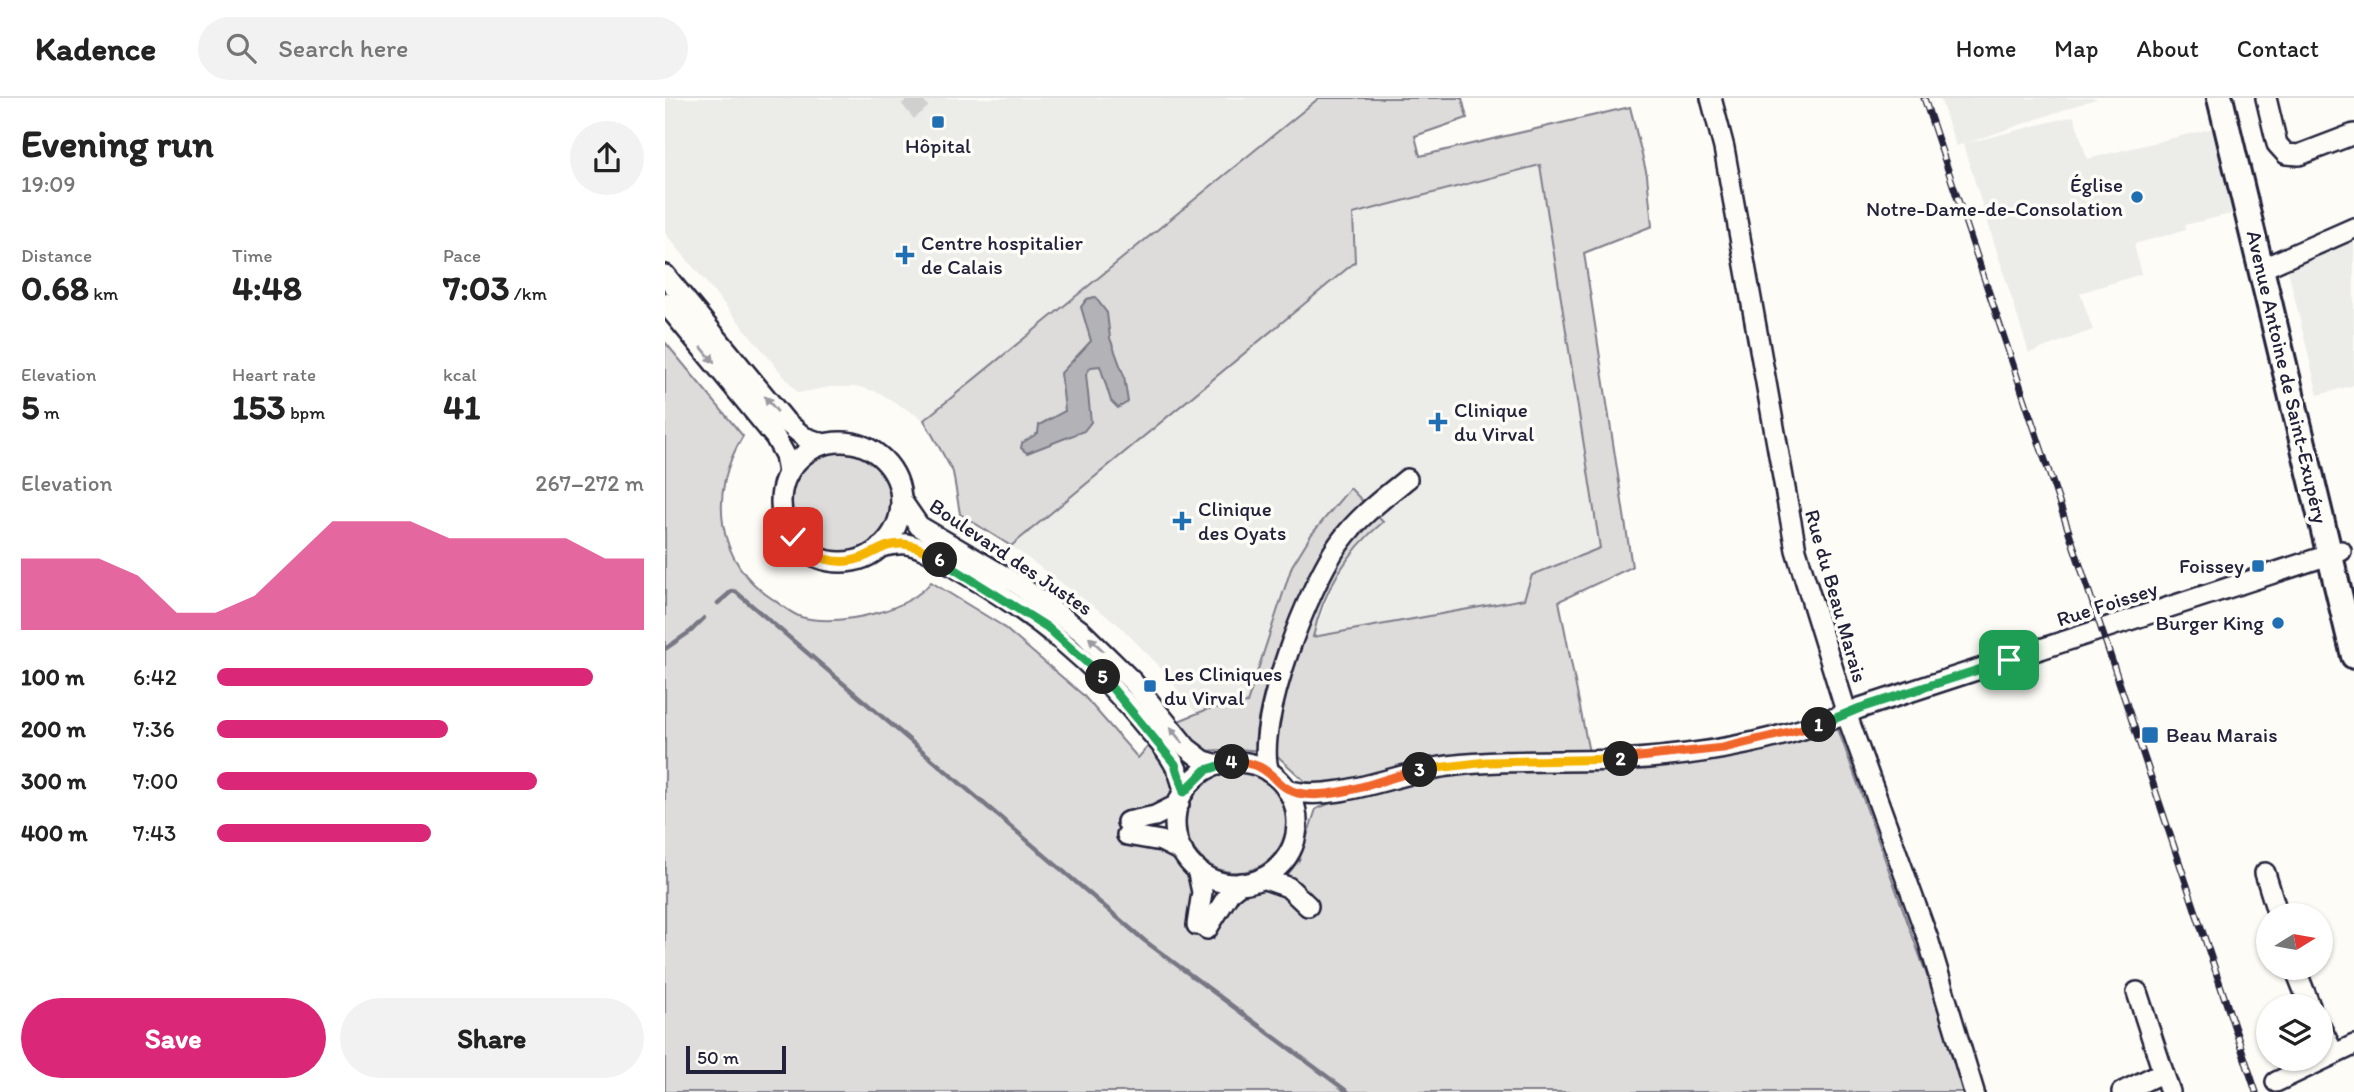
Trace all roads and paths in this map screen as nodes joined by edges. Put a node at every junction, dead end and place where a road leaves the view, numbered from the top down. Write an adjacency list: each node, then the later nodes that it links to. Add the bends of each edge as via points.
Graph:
1 (1711, 98): 19 (street, Rue du Beau Marais, via 1724,148 1791,532)
2 (2220, 98): 7 (main road, Avenue Antoine de Saint-Exupéry)
3 (2232, 98): 7 (main road, Avenue Antoine de Saint-Exupéry)
4 (2266, 98): 5 (street, via 2277,144 2286,154 2299,155)
5 (2354, 134)
6 (2354, 228): 7 (street)
7 (2266, 267): 15 (main road, Avenue Antoine de Saint-Exupéry)
8 (665, 275): 10 (street, one-way to 8, via 804,437 786,422)
9 (665, 303): 11 (street, one-way to 11, via 775,437)
10 (824, 444): 11 (street, via 803,455); 13 (street, via 849,442 878,454 895,476)
11 (788, 473): 14 (street, via 782,514 804,549 822,559 842,562 863,558)
12 (1407, 479): 18 (street, via 1360,519 1327,561 1305,606)
13 (901, 500): 14 (street, via 895,528); 20 (street, Boulevard des Justes, one-way to 13, via 1204,761 1187,748 1133,682 1081,631 1009,579 919,526)
14 (880, 547): 24 (street, Boulevard des Justes, via 907,544 927,552 1006,598 1066,641 1117,691 1175,764)
15 (2335, 552): 16 (main road, Avenue Antoine de Saint-Exupéry); 17 (main road, Avenue Antoine de Saint-Exupéry); 19 (street, Rue Foissey)
16 (2354, 607)
17 (2354, 656)
18 (1274, 703): 20 (street, via 1254,747); 21 (street, via 1265,748)
19 (1847, 714): 22 (street, via 1790,733 1710,750 1644,758 1459,765); 38 (street, Rue du Beau Marais, via 1928,939)
20 (1226, 764): 21 (street, via 1255,765); 24 (street, via 1199,775)
21 (1269, 772): 23 (street)
22 (1354, 787): 23 (street, via 1315,794); 25 (street, via 1317,804)
23 (1287, 790): 25 (street, via 1295,808)
24 (1182, 798): 26 (street, via 1176,831); 26 (street, via 1127,828)
25 (1296, 832): 27 (street)
26 (1183, 852): 28 (street)
27 (1287, 856): 30 (street); 30 (street, via 1291,879 1308,906 1288,887)
28 (1197, 869): 31 (street, via 1217,880); 31 (street, via 1202,927)
29 (2265, 873): 32 (street)
30 (1262, 878): 31 (street)
31 (1241, 883)
32 (2274, 903)
33 (2137, 992): 36 (street)
34 (2354, 1045): 35 (street)
35 (2334, 1054): 37 (street)
36 (2163, 1072): 39 (street); 40 (street)
37 (2276, 1082)
38 (1974, 1092)
39 (2122, 1092)
40 (2170, 1092)

